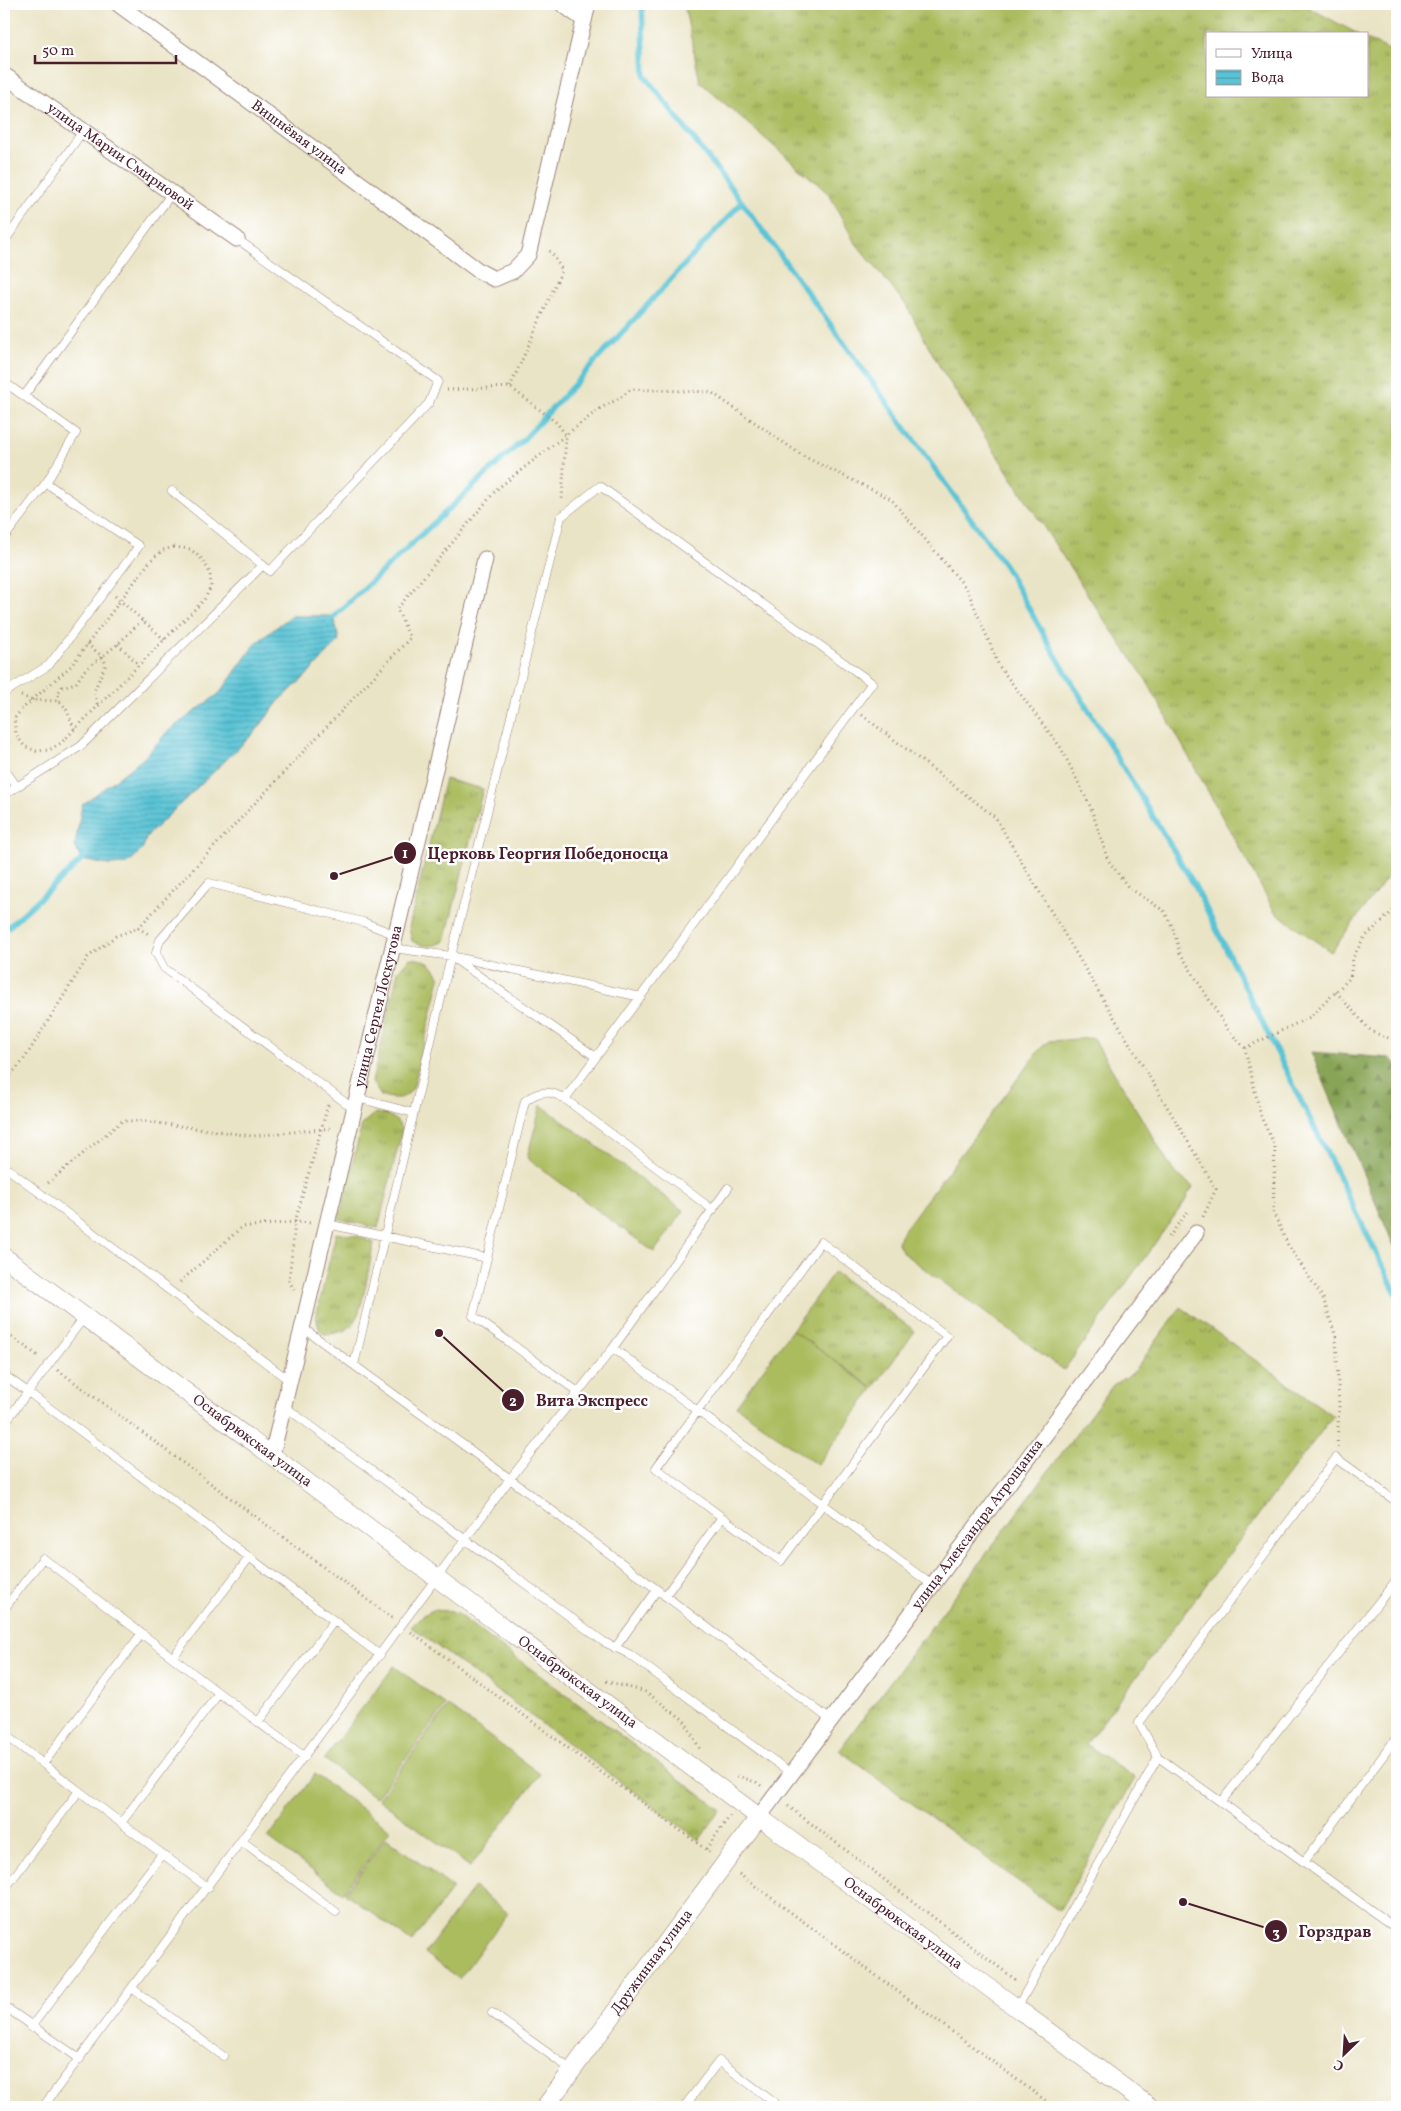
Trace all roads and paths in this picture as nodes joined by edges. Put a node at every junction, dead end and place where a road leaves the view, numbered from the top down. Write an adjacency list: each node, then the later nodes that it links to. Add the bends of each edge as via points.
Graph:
1 (118, 4): 9 (street, Вишнёвая улица, via 479,271 494,279 513,272 528,255)
2 (562, 4): 4 (street)
3 (588, 4): 4 (street)
4 (584, 20): 9 (street)
5 (4, 76): 6 (street, улица Марии Смирновой)
6 (84, 131): 7 (street, улица Марии Смирновой); 10 (lane)
7 (172, 193): 8 (street, улица Марии Смирновой); 14 (lane)
8 (237, 239): 13 (lane, via 438,381)
9 (531, 240): 12 (path, via 551,252 562,270)
10 (4, 242)
11 (4, 382): 14 (lane)
12 (510, 387): 13 (path); 15 (path, via 557,423)
13 (434, 390): 21 (lane, via 429,403 270,571)
14 (24, 396): 16 (lane, via 76,433)
15 (566, 435): 18 (path); 47 (path, via 598,408 631,389 711,392 803,456 891,499 967,589 999,666 1061,748 1091,808 1108,860 1128,887 1164,911 1180,953 1228,1030); 49 (path, via 497,489 397,610 410,638 138,928 116,936 88,957 23,1061)
16 (46, 483): 19 (lane); 22 (lane, via 139,546)
17 (172, 491): 21 (lane)
18 (561, 517): 35 (lane, via 600,486 872,684); 43 (lane)
19 (4, 538)
20 (485, 559): 42 (street, улица Сергея Лоскутова)
21 (263, 565): 28 (lane)
22 (106, 589): 23 (path); 31 (lane, via 49,665)
23 (120, 600): 24 (path); 25 (path, via 162,550 174,547 190,549 202,559 210,573 211,587 204,600); 26 (path)
24 (142, 620): 25 (path); 27 (path)
25 (164, 640): 28 (path); 30 (path)
26 (87, 644): 29 (path); 32 (path, via 71,666)
27 (118, 644): 29 (path); 30 (path)
28 (177, 650): 37 (lane)
29 (102, 656): 33 (path, via 85,670 76,683 62,688 58,693); 34 (path, via 106,664 104,673 94,691)
30 (139, 665): 34 (path)
31 (7, 691): 32 (path)
32 (32, 700): 33 (path); 36 (path, via 14,719 16,734 24,746 49,750 61,744)
33 (59, 701): 36 (path, via 66,708)
34 (98, 707): 36 (path)
35 (853, 709): 45 (lane); 62 (path, via 995,817 1216,1189)
36 (75, 730): 37 (path)
37 (81, 746): 39 (lane)
38 (4, 768): 39 (lane)
39 (17, 787): 40 (lane)
40 (4, 795)
41 (1397, 907): 44 (path, via 1363,939 1352,958 1350,978)
42 (394, 941): 43 (lane); 50 (lane, via 363,922 209,883 160,940 156,953 164,968); 52 (street, улица Сергея Лоскутова)
43 (451, 956): 45 (lane); 48 (lane); 53 (lane)
44 (1336, 992): 46 (path, via 1372,1032); 47 (path, via 1310,1017)
45 (641, 997): 48 (lane)
46 (1397, 1041)
47 (1245, 1048): 82 (path, via 1261,1118 1275,1146 1273,1212 1288,1245 1323,1298 1336,1337 1339,1406)
48 (596, 1056): 51 (lane)
49 (4, 1082)
50 (331, 1092): 52 (lane); 55 (path)
51 (565, 1099): 59 (lane); 65 (lane, via 546,1092 535,1093 525,1101)
52 (356, 1104): 53 (lane); 54 (street, улица Сергея Лоскутова)
53 (414, 1112): 63 (lane)
54 (350, 1125): 55 (path); 61 (street, улица Сергея Лоскутова)
55 (322, 1130): 58 (path, via 252,1136 144,1121 122,1121 56,1174); 60 (path)
56 (4, 1166): 58 (lane)
57 (728, 1188): 59 (lane)
58 (39, 1193): 66 (lane)
59 (713, 1210): 71 (lane)
60 (294, 1222): 61 (path); 66 (path, via 242,1227); 67 (path, via 289,1281)
61 (327, 1224): 63 (lane); 67 (street, улица Сергея Лоскутова)
62 (1196, 1233): 91 (street, улица Александра Атрощанка)
63 (384, 1236): 65 (lane); 73 (lane)
64 (4, 1257): 68 (street, Оснабрюкская улица)
65 (487, 1258): 77 (lane, via 473,1316)
66 (170, 1291): 75 (lane)
67 (307, 1312): 69 (street, улица Сергея Лоскутова)
68 (84, 1316): 72 (lane); 81 (street, Оснабрюкская улица)
69 (303, 1328): 73 (lane); 75 (street, улица Сергея Лоскутова)
70 (4, 1331): 72 (path)
71 (613, 1348): 77 (lane); 79 (lane)
72 (49, 1364): 76 (lane); 96 (path)
73 (354, 1365): 83 (lane)
74 (4, 1375): 76 (lane)
75 (290, 1381): 78 (street, улица Сергея Лоскутова)
76 (28, 1392): 80 (lane); 88 (lane)
77 (578, 1392): 83 (lane)
78 (284, 1406): 81 (street, улица Сергея Лоскутова); 87 (lane)
79 (697, 1411): 85 (lane); 85 (lane, via 821,1242 947,1336); 86 (lane, via 656,1468)
80 (4, 1424)
81 (272, 1455): 89 (street, Оснабрюкская улица)
82 (1336, 1458): 84 (lane); 109 (lane, via 1139,1723)
83 (510, 1479): 87 (lane); 92 (lane)
84 (1397, 1502)
85 (823, 1504): 86 (lane, via 781,1561); 91 (lane)
86 (722, 1517): 93 (lane)
87 (466, 1540): 89 (lane); 98 (lane)
88 (249, 1558): 95 (lane); 100 (lane)
89 (438, 1578): 96 (lane); 116 (street, Оснабрюкская улица)
90 (1397, 1579): 115 (lane)
91 (932, 1586): 103 (street, улица Александра Атрощанка)
92 (657, 1590): 93 (lane); 98 (lane)
93 (665, 1596): 103 (lane)
94 (4, 1609): 97 (lane, via 43,1558)
95 (334, 1621): 99 (lane); 104 (lane)
96 (402, 1625): 99 (lane); 121 (path)
97 (142, 1633): 100 (lane); 110 (lane)
98 (615, 1648): 112 (lane, via 628,1654)
99 (380, 1655): 108 (lane)
100 (173, 1657): 102 (lane)
101 (602, 1679): 107 (path, via 646,1692 684,1720 700,1751)
102 (219, 1693): 104 (lane); 117 (lane)
103 (832, 1721): 112 (street, улица Александра Атрощанка)
104 (258, 1722): 108 (lane)
105 (4, 1734): 110 (lane)
106 (1397, 1737): 120 (lane)
107 (708, 1756)
108 (305, 1757): 118 (lane)
109 (1158, 1757): 115 (lane); 127 (lane)
110 (43, 1764): 113 (lane)
111 (731, 1772): 114 (path, via 756,1782)
112 (792, 1774): 114 (street, улица Александра Атрощанка)
113 (79, 1791): 117 (lane); 123 (lane)
114 (775, 1796): 116 (street, улица Александра Атрощанка); 127 (path)
115 (1221, 1802): 120 (lane)
116 (759, 1817): 121 (street, Дружинная улица); 129 (street, Оснабрюкская улица)
117 (121, 1823): 119 (lane)
118 (242, 1841): 122 (lane); 124 (lane)
119 (162, 1854): 122 (lane); 131 (lane)
120 (1304, 1862): 125 (lane)
121 (725, 1863): 134 (street, Дружинная улица); 139 (path)
122 (208, 1888): 126 (lane)
123 (4, 1890)
124 (336, 1912)
125 (1397, 1929)
126 (133, 1989): 132 (lane); 133 (lane)
127 (1028, 1989): 129 (lane)
128 (4, 2006): 131 (lane)
129 (1017, 2008): 140 (street, Оснабрюкская улица)
130 (492, 2013): 134 (lane)
131 (31, 2027): 133 (lane)
132 (223, 2056)
133 (80, 2059): 135 (lane)
134 (573, 2071): 136 (street, Дружинная улица)
135 (43, 2107)
136 (546, 2107)
137 (684, 2107): 138 (lane, via 719,2061)
138 (780, 2107)
139 (1054, 2107)
140 (1150, 2107)

